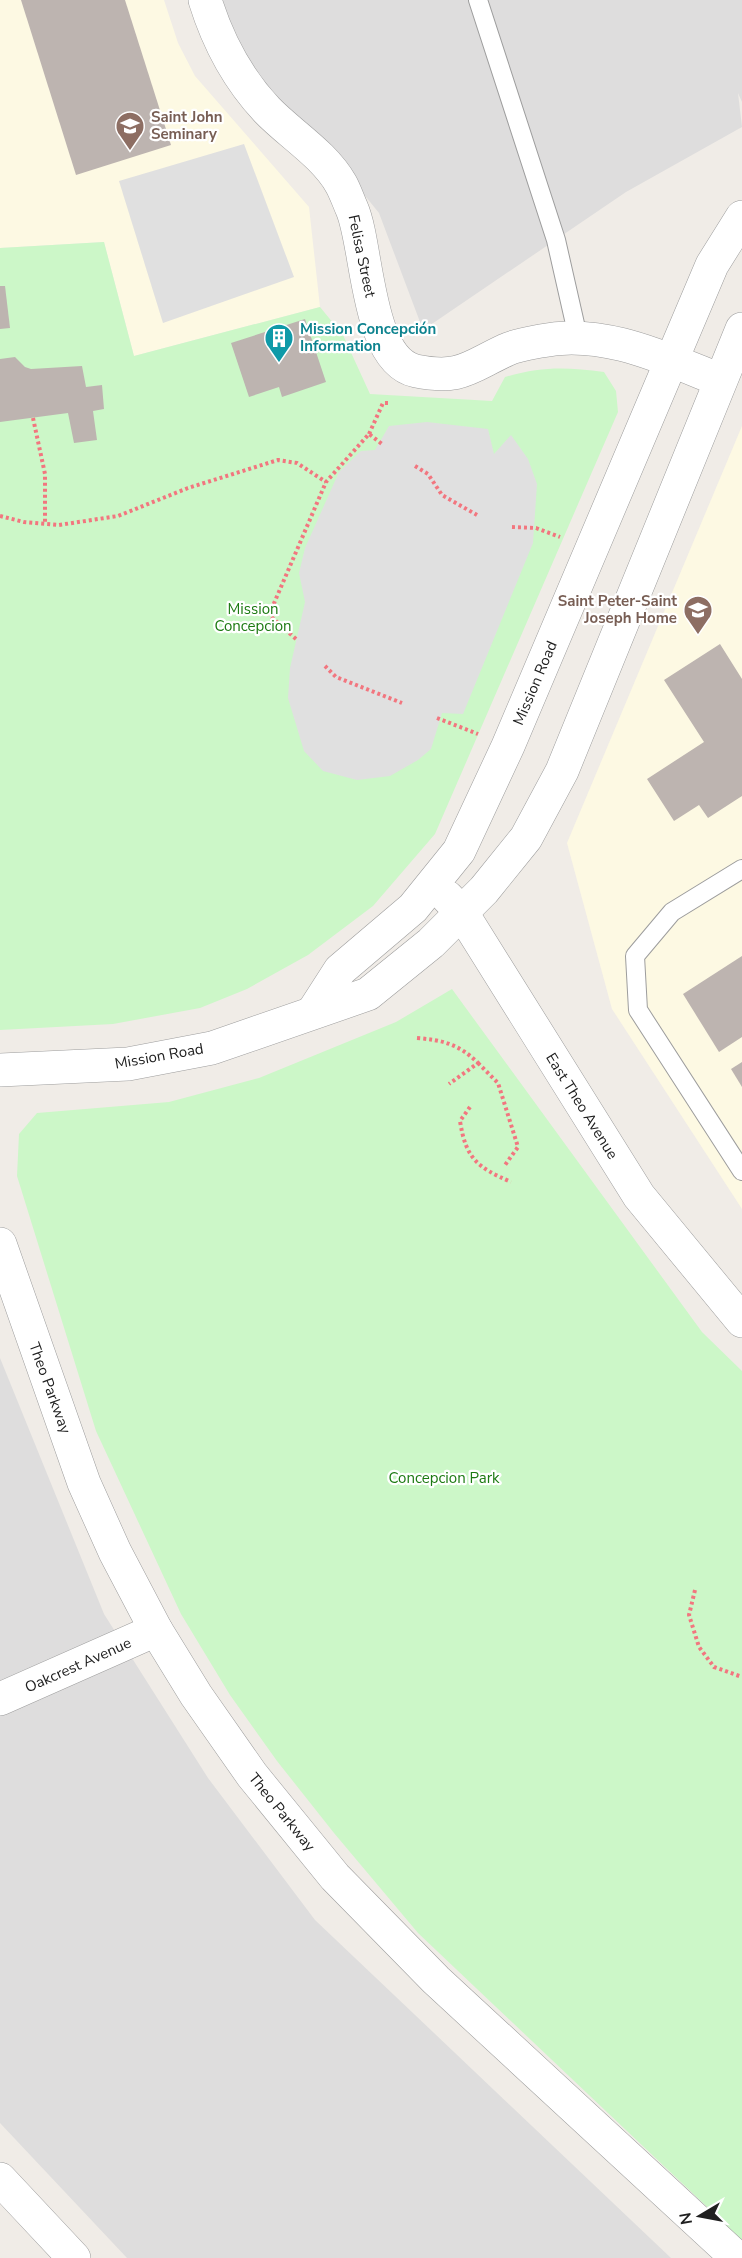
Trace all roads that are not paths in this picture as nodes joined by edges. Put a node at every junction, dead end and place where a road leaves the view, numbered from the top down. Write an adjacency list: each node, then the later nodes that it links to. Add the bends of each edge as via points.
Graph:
1 (205, 0): 5 (street, Felisa Street, via 215,31 237,74 266,109 340,182 354,213 374,316 394,357 414,370 453,374 481,365 507,349)
2 (478, 0): 5 (lane, via 556,240)
3 (742, 217): 6 (street, Mission Road, via 712,265)
4 (742, 329): 7 (street, Mission Road)
5 (578, 337): 6 (street, Felisa Street)
6 (671, 360): 7 (street, Felisa Street); 9 (street, Mission Road, via 508,746 459,851)
7 (729, 374): 10 (street, Mission Road, via 562,771 526,838)
8 (742, 869): 13 (lane, via 672,912 635,956 638,1010)
9 (433, 883): 10 (street, East Theo Avenue); 11 (street, Mission Road, via 413,908 340,970)
10 (462, 913): 11 (street, Mission Road, via 368,994); 15 (street, East Theo Avenue, via 639,1196)
11 (313, 1012): 12 (street, Mission Road, via 212,1048 128,1064)
12 (0, 1070)
13 (742, 1171)
14 (0, 1244): 16 (street, Theo Parkway, via 84,1483)
15 (742, 1322)
16 (156, 1630): 17 (street, Oakcrest Avenue); 20 (street, Theo Parkway, via 252,1775 335,1876 436,1980)
17 (0, 1699)
18 (0, 2178): 19 (street)
19 (74, 2258)
20 (737, 2258)

